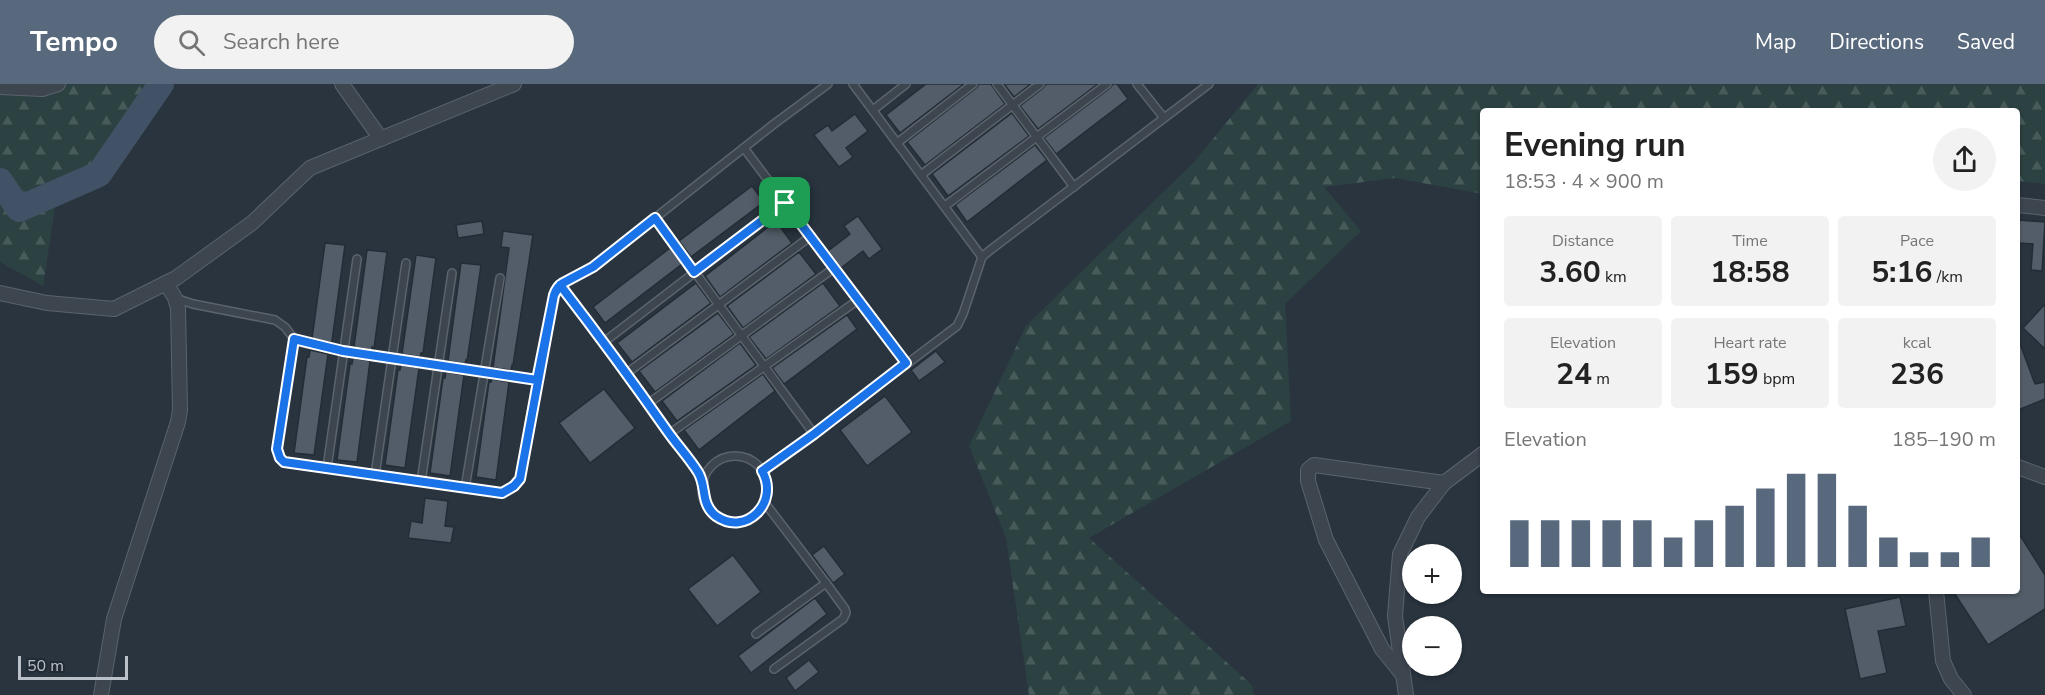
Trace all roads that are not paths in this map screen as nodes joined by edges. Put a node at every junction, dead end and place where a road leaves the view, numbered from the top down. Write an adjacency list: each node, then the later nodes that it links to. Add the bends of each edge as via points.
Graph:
1 (58, 84): 13 (street, via 42,89)
2 (342, 84): 18 (street)
3 (514, 84): 18 (street)
4 (828, 84): 20 (lane)
5 (854, 84): 15 (lane)
6 (906, 84): 15 (lane)
7 (973, 84): 19 (lane)
8 (997, 84): 14 (lane)
9 (1040, 84): 14 (lane)
10 (1107, 84): 17 (lane)
11 (1137, 84): 16 (lane)
12 (1209, 84): 16 (lane)
13 (0, 87)
14 (1012, 105): 17 (lane); 21 (lane)
15 (873, 110): 19 (lane)
16 (1164, 118): 22 (lane)
17 (1036, 136): 22 (lane); 25 (lane)
18 (381, 139): 36 (street, via 310,168 252,223)
19 (897, 143): 21 (lane)
20 (744, 148): 23 (lane); 27 (lane)
21 (921, 175): 25 (lane)
22 (1074, 187): 29 (lane)
23 (785, 203): 28 (lane); 33 (lane)
24 (2020, 205): 26 (street)
25 (945, 206): 29 (lane)
26 (2045, 208)
27 (655, 218): 33 (lane); 37 (lane, via 593,267)
28 (811, 236): 32 (lane); 41 (lane)
29 (982, 257): 47 (lane, via 957,326)
30 (357, 259): 45 (lane)
31 (406, 262): 46 (lane)
32 (834, 268): 40 (lane); 42 (lane)
33 (694, 272): 41 (lane); 44 (lane)
34 (452, 273): 48 (lane)
35 (500, 278): 50 (lane)
36 (166, 283): 38 (street, via 114,309 47,303); 39 (street)
37 (560, 285): 44 (lane); 52 (lane, via 554,295)
38 (0, 293)
39 (175, 298): 43 (lane, via 275,320); 74 (street, via 181,374 178,422 114,619)
40 (858, 300): 47 (lane); 49 (lane)
41 (718, 304): 42 (lane); 51 (lane)
42 (741, 335): 49 (lane); 53 (lane)
43 (294, 339): 45 (lane); 58 (lane, via 277,449 284,462)
44 (604, 342): 51 (lane)
45 (343, 351): 46 (lane); 58 (lane)
46 (393, 358): 48 (lane); 60 (lane)
47 (906, 363): 55 (lane)
48 (439, 365): 50 (lane); 63 (lane)
49 (764, 367): 54 (lane); 55 (lane)
50 (483, 372): 52 (lane); 65 (lane)
51 (627, 373): 53 (lane)
52 (537, 380): 65 (lane, via 520,479 502,493)
53 (649, 403): 54 (lane)
54 (669, 434): 62 (lane)
55 (814, 434): 59 (lane)
56 (1480, 456): 64 (street)
57 (2020, 467): 61 (street)
58 (327, 468): 60 (lane)
59 (762, 471): 62 (lane, via 744,458 730,457 711,468); 66 (lane, via 767,483)
60 (375, 475): 63 (lane)
61 (2045, 477)
62 (704, 481): 66 (lane, via 703,495 709,509 727,521 749,519)
63 (421, 482): 65 (lane)
64 (1444, 483): 70 (street, via 1418,517 1400,554 1395,616); 72 (street, via 1314,465 1308,470 1326,540 1382,650)
65 (465, 488)
66 (765, 503): 67 (lane)
67 (826, 583): 69 (lane); 71 (lane, via 845,609 843,619)
68 (1936, 594): 76 (street, via 1943,661)
69 (756, 634)
70 (1402, 668)
71 (774, 669)
72 (1402, 674)
73 (1403, 676): 75 (street)
74 (101, 695)
75 (1406, 695)
76 (1964, 695)

